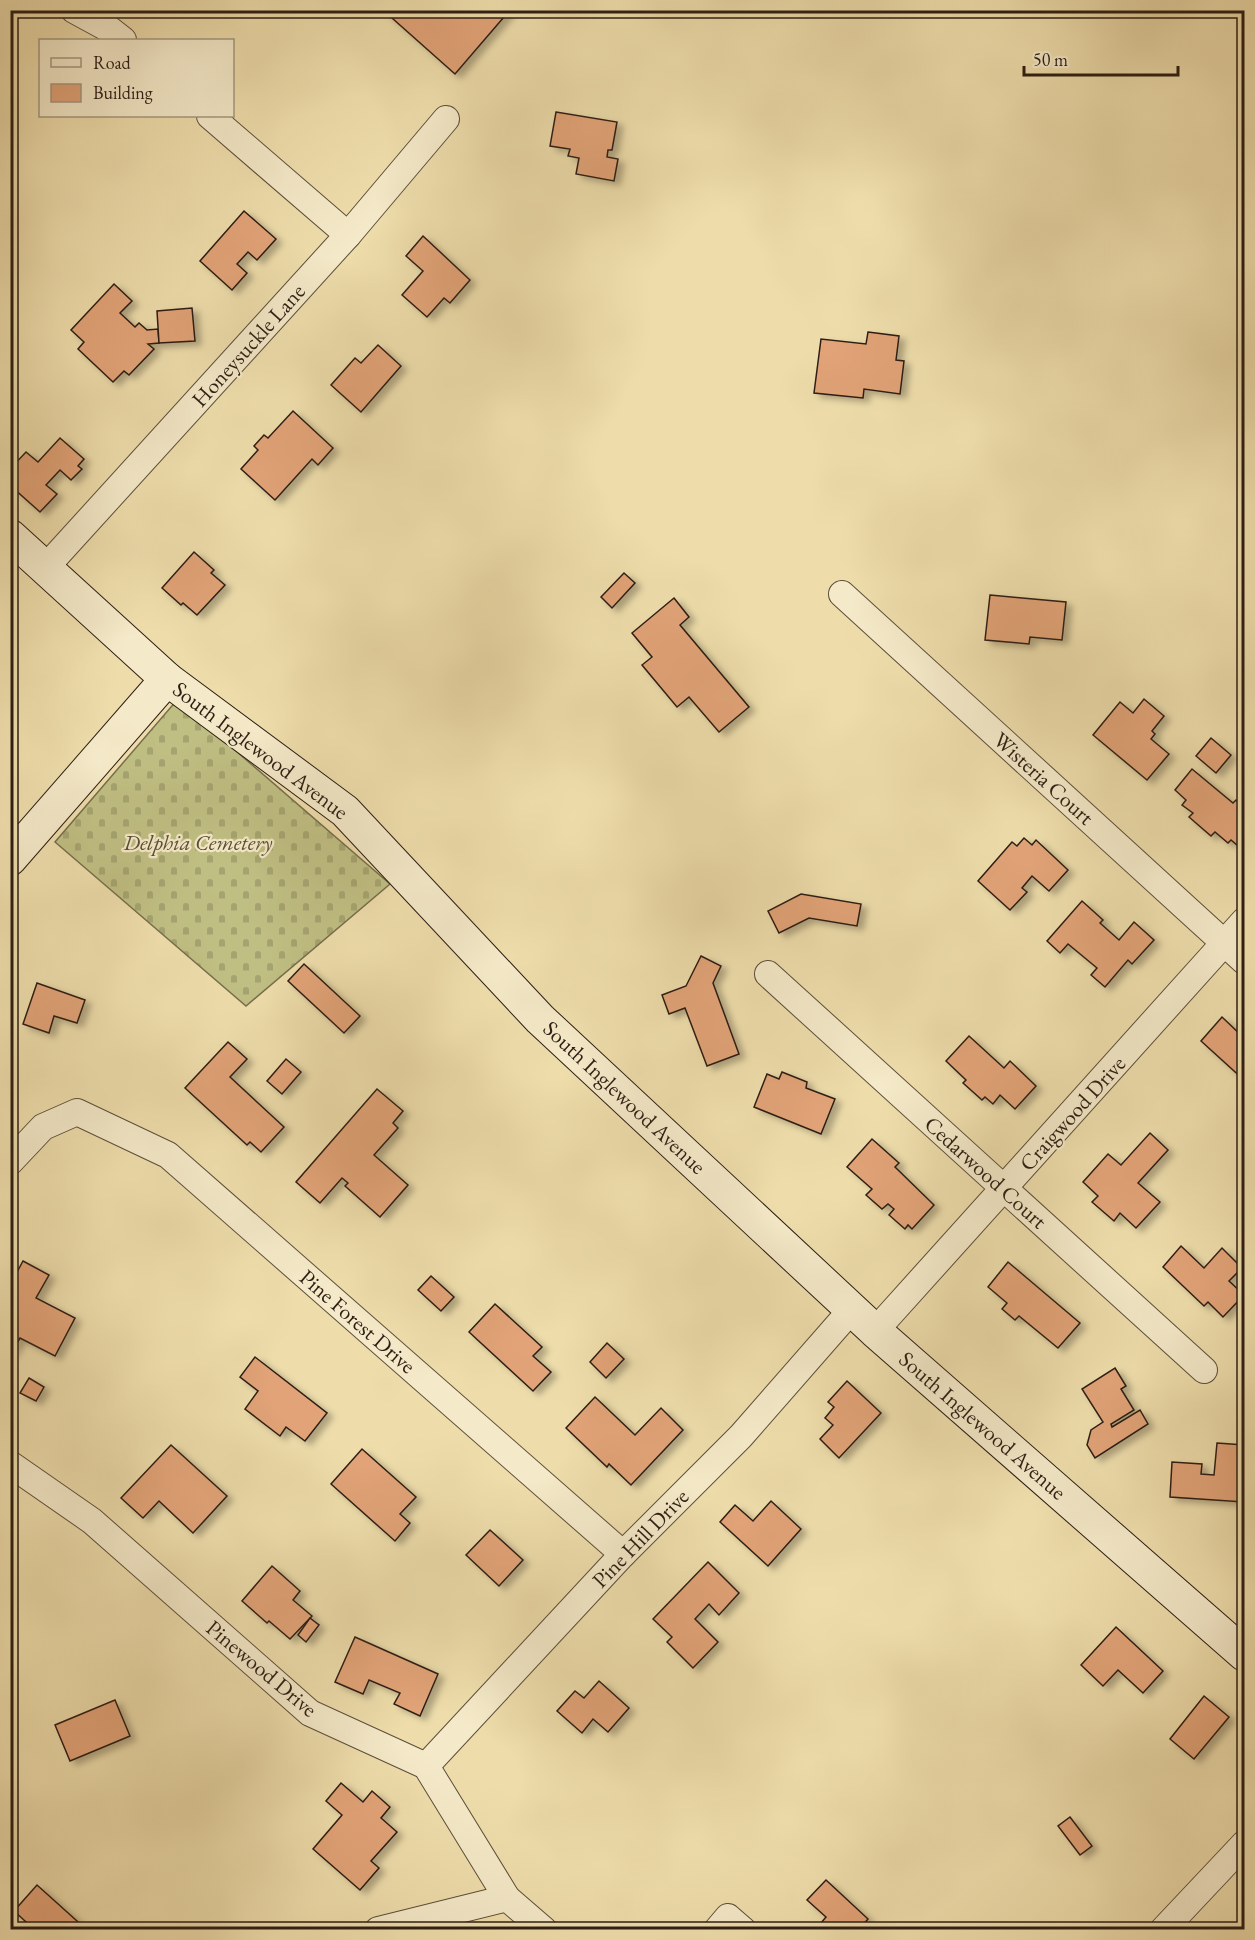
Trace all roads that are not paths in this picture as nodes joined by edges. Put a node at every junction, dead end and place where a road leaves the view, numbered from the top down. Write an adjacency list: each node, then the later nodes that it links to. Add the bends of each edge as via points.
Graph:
1 (74, 10): 2 (street)
2 (122, 39)
3 (211, 117): 5 (street)
4 (446, 119): 5 (street, Honeysuckle Lane)
5 (348, 235): 7 (street, Honeysuckle Lane)
6 (10, 536): 7 (street, South Inglewood Avenue)
7 (46, 567): 9 (street, South Inglewood Avenue)
8 (843, 594): 12 (street, Wisteria Court)
9 (167, 680): 10 (street); 17 (street, South Inglewood Avenue, via 345,811 540,1019)
10 (10, 859)
11 (1245, 921): 12 (street, Craigwood Drive)
12 (1224, 943): 13 (street, Wisteria Court); 16 (street, Craigwood Drive)
13 (1245, 961)
14 (768, 974): 16 (street, Cedarwood Court)
15 (10, 1162): 21 (street, Pine Forest Drive, via 43,1127 77,1112 168,1155)
16 (1004, 1188): 18 (street, Craigwood Drive); 19 (street, Cedarwood Court)
17 (853, 1308): 18 (street, South Inglewood Avenue); 21 (street, Pine Hill Drive, via 741,1436)
18 (875, 1331): 22 (street, South Inglewood Avenue)
19 (1204, 1370)
20 (10, 1464): 23 (street, Pinewood Drive, via 92,1521 310,1713)
21 (623, 1554): 23 (street, Pine Hill Drive)
22 (1245, 1654)
23 (426, 1766): 25 (street)
24 (1245, 1844): 28 (street)
25 (507, 1898): 26 (street); 27 (street)
26 (378, 1929)
27 (544, 1929)
28 (1163, 1929)

